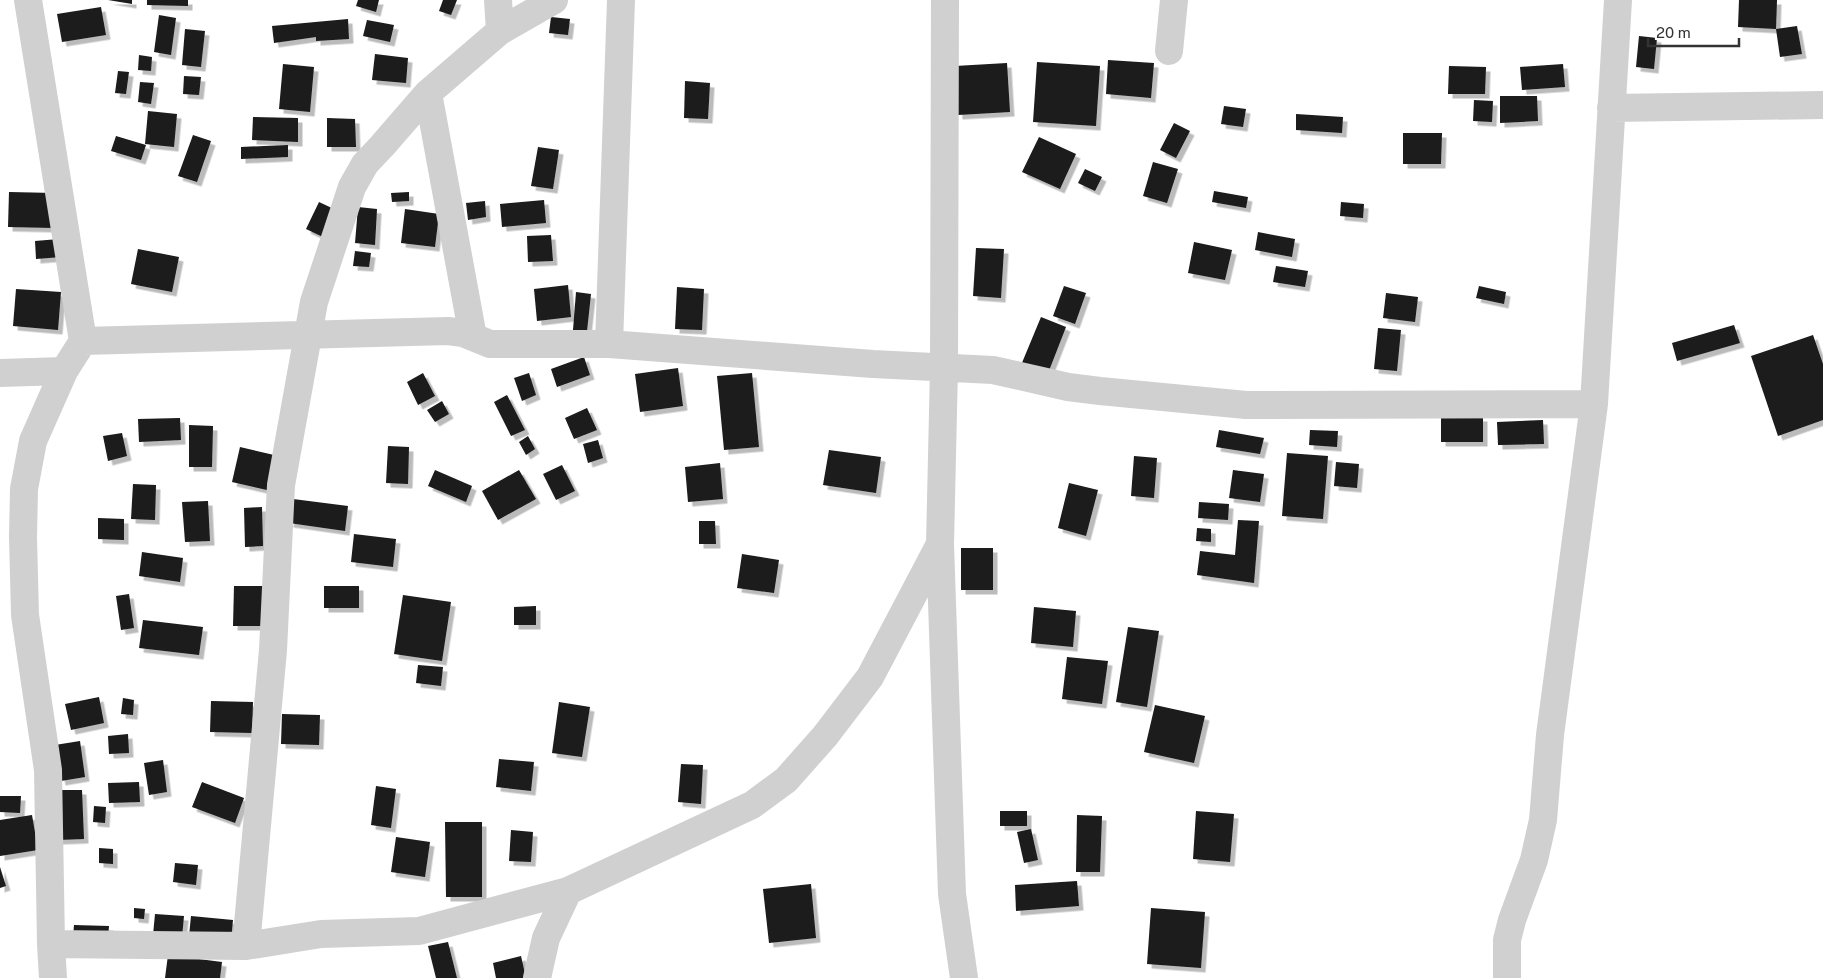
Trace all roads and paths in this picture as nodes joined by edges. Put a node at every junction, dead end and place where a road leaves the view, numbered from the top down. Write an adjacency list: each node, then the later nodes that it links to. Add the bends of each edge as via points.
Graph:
1 (28, 0): 15 (street)
2 (498, 0): 8 (street)
3 (554, 0): 8 (street)
4 (621, 0): 16 (street)
5 (944, 0): 17 (street)
6 (1174, 0): 9 (street)
7 (1618, 0): 12 (street)
8 (500, 31): 10 (street)
9 (1169, 51)
10 (428, 93): 13 (street, via 365,164 352,187 314,302); 14 (street)
11 (1823, 105): 12 (street)
12 (1611, 108): 20 (street)
13 (308, 334): 14 (street, via 448,331); 15 (street); 24 (street, via 281,485 273,650)
14 (473, 337): 16 (street, via 490,344)
15 (83, 341): 18 (street)
16 (608, 344): 17 (street)
17 (944, 368): 20 (street, via 994,370 1100,392 1246,405); 21 (street)
18 (64, 372): 19 (street); 23 (street, via 33,441 24,488 25,615 48,770)
19 (0, 373)
20 (1594, 404): 28 (street, via 1550,735 1543,820 1534,860 1507,940)
21 (940, 544): 22 (street, via 870,677 786,780 752,805); 27 (street, via 952,894)
22 (568, 890): 24 (street, via 419,931 321,934); 26 (street, via 546,938)
23 (51, 944): 24 (street); 25 (street)
24 (246, 946)
25 (53, 978)
26 (537, 978)
27 (964, 978)
28 (1507, 978)

